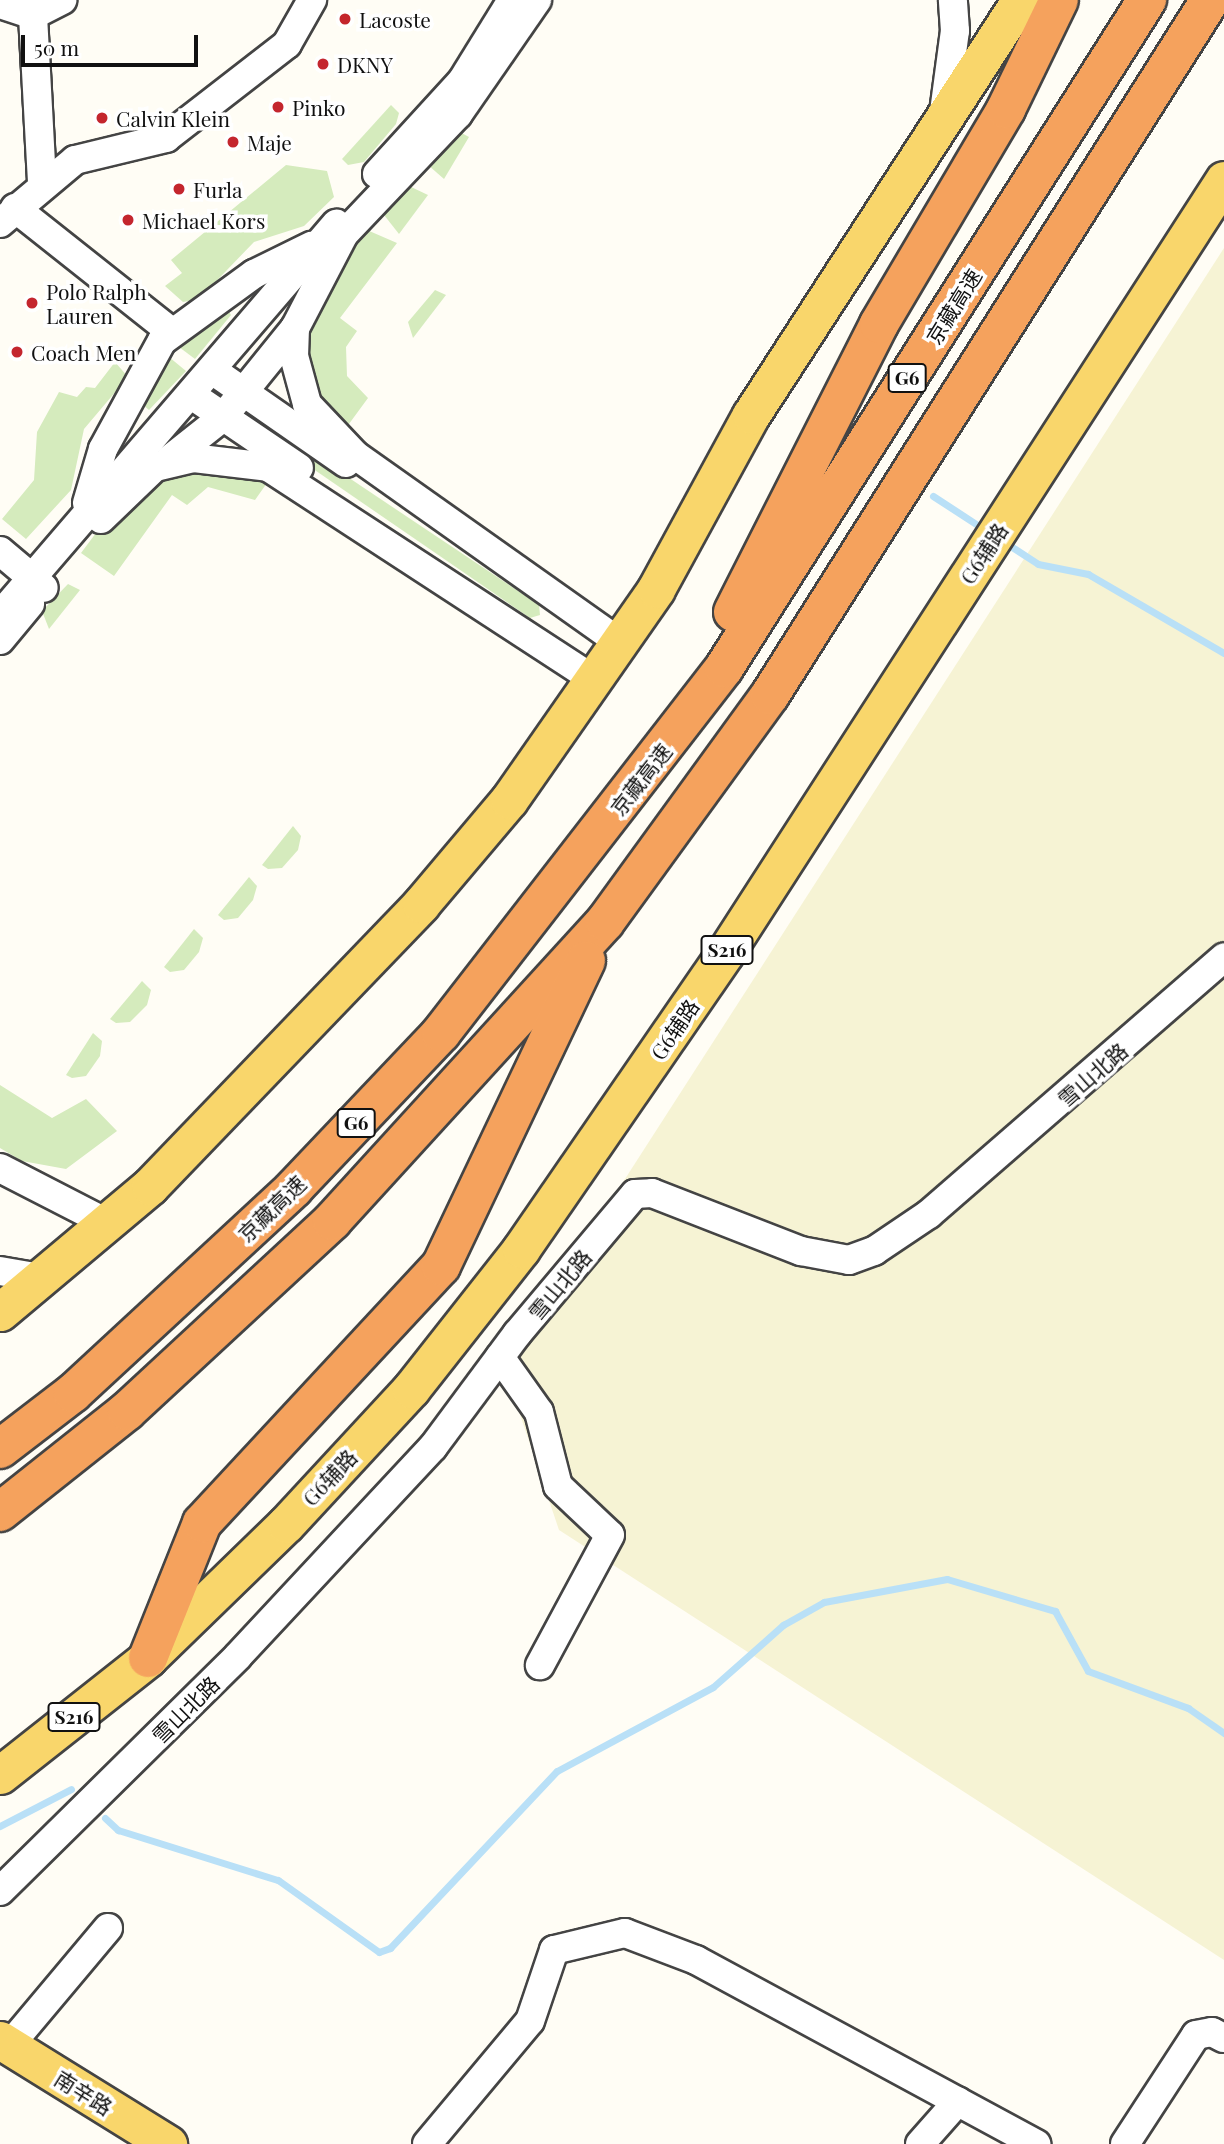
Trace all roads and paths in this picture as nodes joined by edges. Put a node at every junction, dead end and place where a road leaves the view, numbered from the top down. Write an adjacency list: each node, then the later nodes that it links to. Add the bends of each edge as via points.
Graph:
1 (62, 0): 11 (street)
2 (312, 0): 14 (street, via 287,44 166,138 75,160)
3 (512, 0): 16 (street, via 462,81)
4 (537, 0): 17 (street, via 458,114 344,234)
5 (953, 0): 12 (street, via 955,31)
6 (1021, 0): 12 (main road)
7 (1059, 0): 33 (highway, via 1006,109 879,324)
8 (1147, 0): 33 (highway, 京藏高速 / G6, via 724,667)
9 (1210, 0): 34 (highway, via 770,695)
10 (0, 4): 11 (street)
11 (33, 15): 14 (street)
12 (943, 121): 31 (main road, via 751,415)
13 (1224, 180): 44 (main road, G6辅路 / S216, via 725,953 521,1249 411,1389)
14 (42, 182): 15 (street)
15 (7, 215): 18 (street)
16 (320, 243): 18 (street, via 254,274); 19 (street)
17 (295, 328): 20 (street); 26 (street, via 297,382 313,413 355,455 492,548)
18 (170, 331): 24 (street, via 107,440)
19 (212, 370): 20 (street); 21 (street)
20 (243, 393): 22 (street); 26 (street, via 488,561)
21 (192, 396): 22 (street); 24 (street)
22 (223, 416): 23 (street, via 191,447); 28 (street, via 483,591)
23 (155, 467): 27 (street); 28 (street, via 192,458 268,467 472,605)
24 (83, 515): 27 (street, via 54,552)
25 (0, 551): 27 (street)
26 (507, 565): 31 (street)
27 (38, 583): 29 (street); 30 (street)
28 (497, 613): 32 (street)
29 (0, 615)
30 (0, 640)
31 (621, 643): 32 (main road)
32 (595, 680): 37 (main road, via 509,800 421,904 277,1057)
33 (662, 751): 42 (highway, 京藏高速 / G6, via 441,1033 386,1091 294,1188 73,1393)
34 (605, 922): 43 (highway, via 332,1221 127,1411); 44 (highway, via 441,1266 202,1523)
35 (1224, 958): 41 (street, 雪山北路, via 929,1214 874,1251 849,1260 805,1252 652,1193 635,1194)
36 (0, 1168): 37 (street)
37 (107, 1223): 39 (main road)
38 (0, 1271): 39 (street)
39 (40, 1278): 40 (main road)
40 (0, 1312)
41 (500, 1357): 45 (street, via 539,1412 558,1486 610,1535); 47 (street, 雪山北路, via 433,1447 239,1656)
42 (0, 1449)
43 (0, 1512)
44 (148, 1658): 46 (main road, G6辅路 / S216)
45 (540, 1665)
46 (0, 1775)
47 (0, 1891)
48 (108, 1928): 50 (street)
49 (1224, 2038): 56 (street, via 1212,2032 1196,2035)
50 (5, 2043): 52 (main road, 南辛路)
51 (958, 2101): 53 (street, via 695,1961 625,1933 554,1950 530,2021); 54 (street); 55 (street)
52 (169, 2144)
53 (427, 2144)
54 (920, 2144)
55 (1036, 2144)
56 (1125, 2144)

